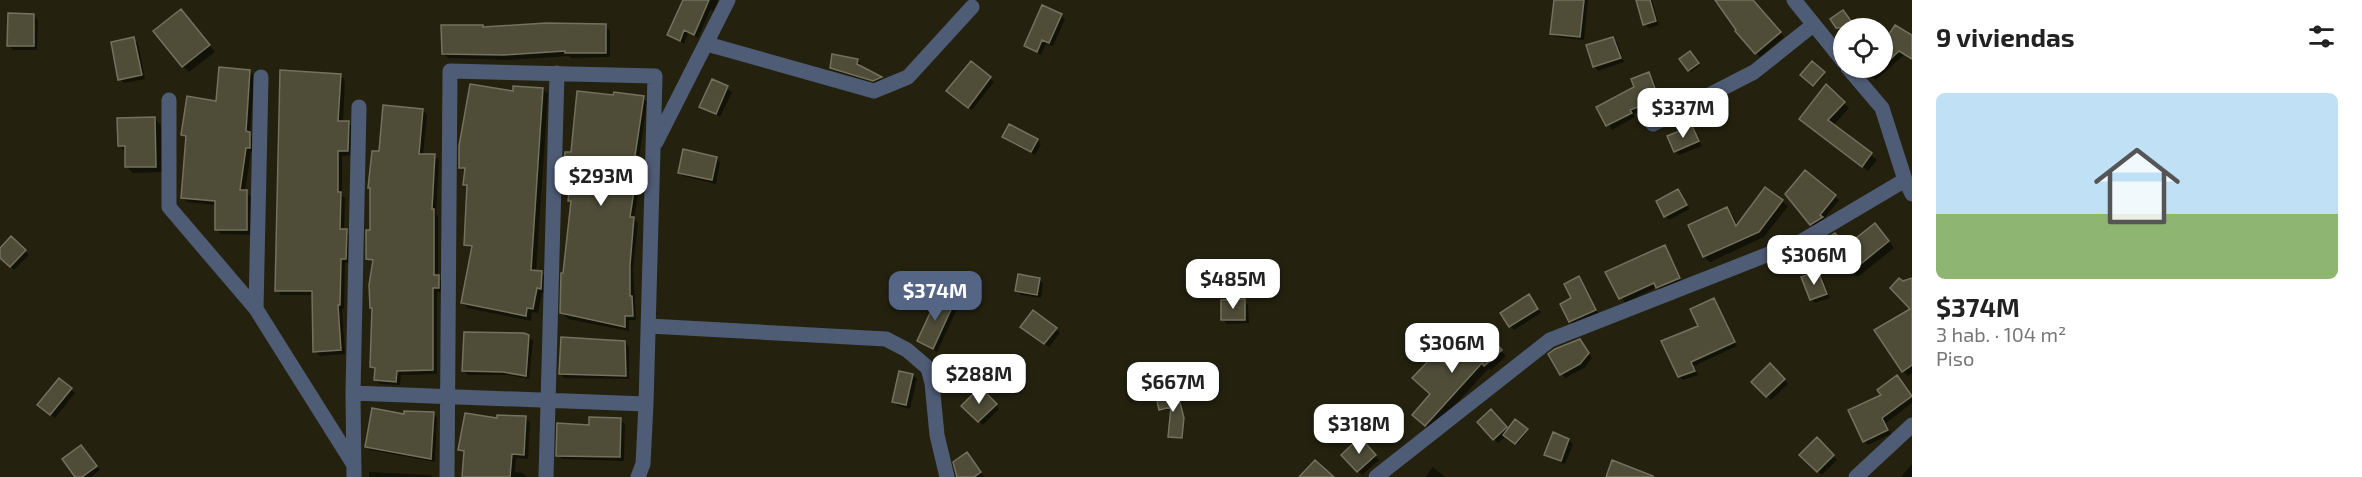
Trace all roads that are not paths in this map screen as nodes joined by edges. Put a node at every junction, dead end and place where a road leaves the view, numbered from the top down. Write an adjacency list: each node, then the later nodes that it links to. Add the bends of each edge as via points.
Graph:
1 (728, 0): 5 (street)
2 (1794, 0): 4 (street)
3 (972, 7): 5 (street, via 908,78 874,91)
4 (1813, 24): 6 (street); 12 (street, via 1754,72)
5 (707, 44): 13 (street)
6 (1833, 49)
7 (557, 73): 13 (street, via 655,76); 18 (street, via 450,70); 19 (street)
8 (261, 77): 15 (street)
9 (1856, 78): 14 (street, via 1882,108)
10 (169, 100): 15 (street, via 169,207)
11 (359, 107): 17 (street)
12 (1653, 124)
13 (655, 144): 16 (street)
14 (1909, 187): 27 (street, via 1802,241 1550,340)
15 (256, 309): 22 (street)
16 (649, 326): 20 (street); 26 (street, via 886,339 928,368)
17 (352, 393): 18 (street); 22 (street)
18 (448, 395): 19 (street); 23 (street)
19 (549, 400): 20 (street); 24 (street)
20 (646, 404): 25 (street, via 643,464)
21 (1912, 425): 28 (street)
22 (354, 471)
23 (447, 477)
24 (546, 477)
25 (638, 477)
26 (947, 477)
27 (1376, 477)
28 (1856, 477)

